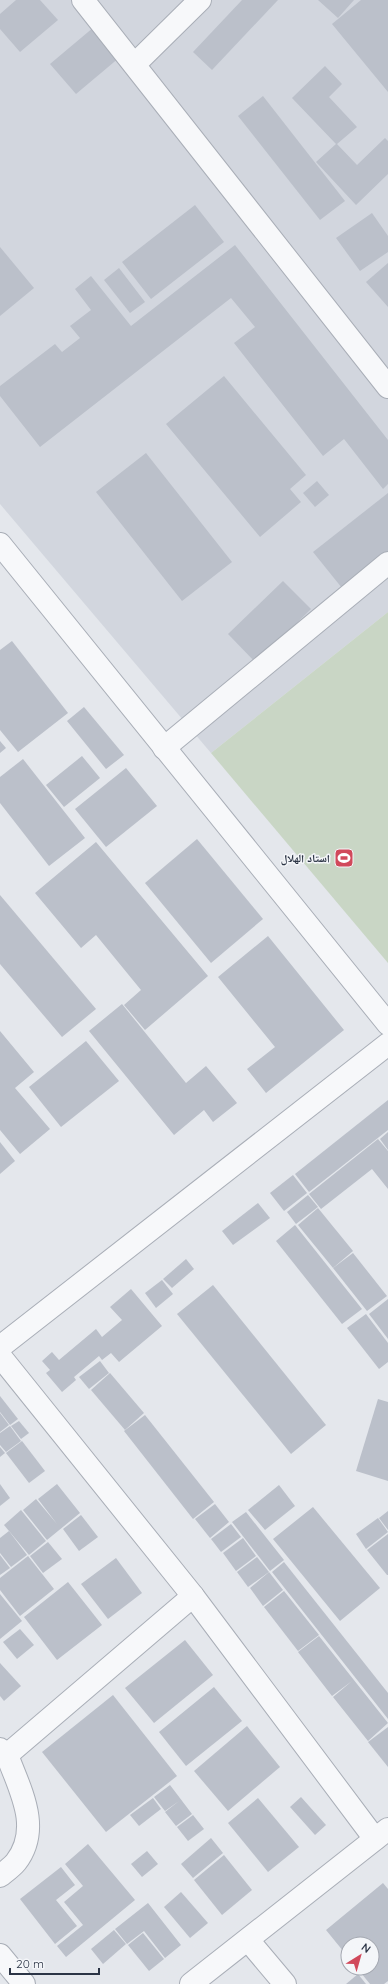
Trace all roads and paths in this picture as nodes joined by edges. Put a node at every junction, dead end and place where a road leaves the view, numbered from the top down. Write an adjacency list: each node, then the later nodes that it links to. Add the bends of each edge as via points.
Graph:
1 (83, 0): 3 (street)
2 (200, 0): 3 (street)
3 (135, 64): 4 (street)
4 (388, 387)
5 (1, 548): 7 (street)
6 (388, 563): 7 (street)
7 (164, 748): 8 (street)
8 (388, 1024)
9 (388, 1044): 10 (street)
10 (0, 1348)
11 (0, 1356): 12 (street)
12 (193, 1596): 13 (street); 14 (street)
13 (3, 1752): 15 (street, via 27,1807 29,1836 16,1862)
14 (382, 1834): 16 (street)
15 (0, 1876)
16 (248, 1940): 19 (street); 20 (street)
17 (0, 1955): 18 (street)
18 (24, 1984)
19 (191, 1984)
20 (285, 1984)

